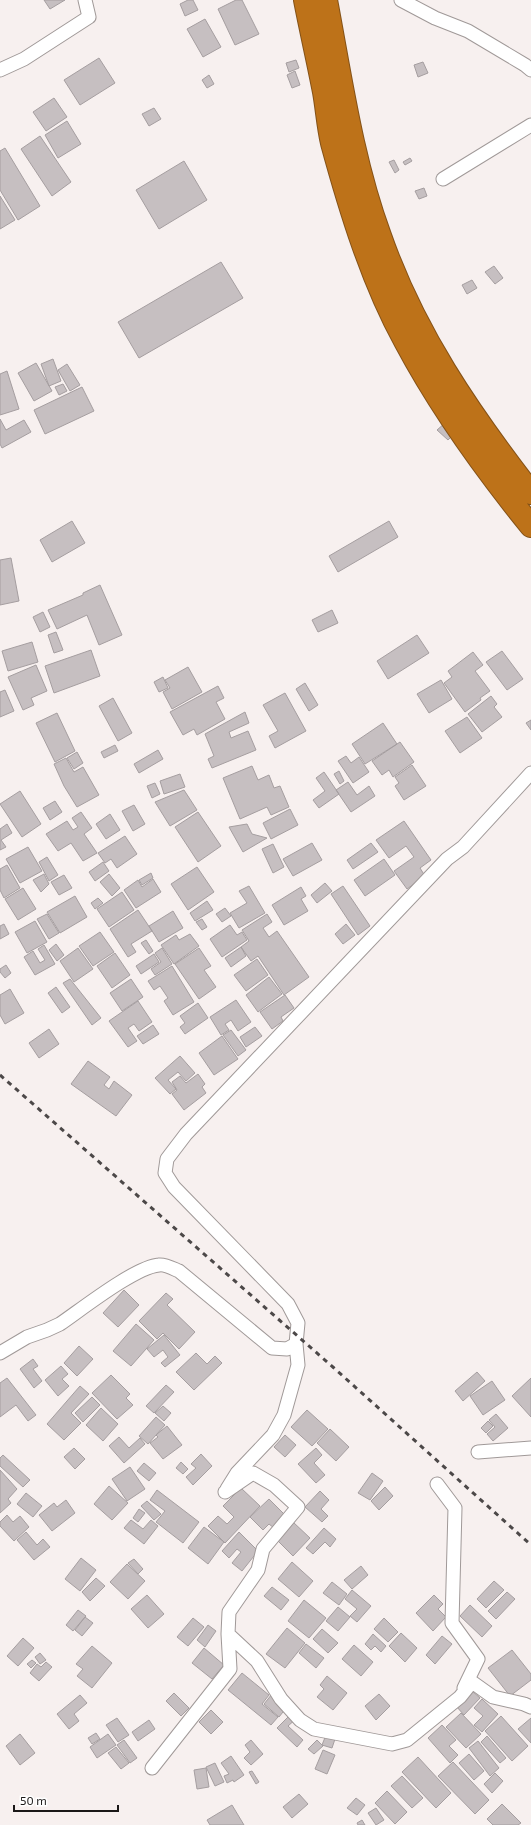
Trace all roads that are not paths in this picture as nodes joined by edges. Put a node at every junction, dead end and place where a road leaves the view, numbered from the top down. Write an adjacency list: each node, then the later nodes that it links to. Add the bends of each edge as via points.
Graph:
1 (85, 0): 5 (street, via 89,17 24,59)
2 (305, 0): 10 (highway, via 332,141 352,213 388,305 404,340 453,422)
3 (326, 0): 9 (highway, via 356,155 379,236 430,348 489,438)
4 (401, 0): 6 (street, via 435,18 468,31)
5 (0, 70)
6 (531, 70)
7 (531, 126): 8 (street)
8 (443, 179)
9 (531, 493)
10 (531, 526)
11 (531, 773): 12 (street, via 186,1134 167,1159 165,1173 174,1187 288,1304 298,1323)
12 (296, 1344): 13 (street, via 287,1349 272,1348 179,1271 161,1264 130,1277 60,1324 26,1337); 17 (street, via 298,1364 284,1415 273,1435 237,1473 225,1492 253,1473 274,1485 298,1508 263,1549 258,1570 229,1612)
13 (0, 1353)
14 (531, 1448): 15 (street)
15 (478, 1452)
16 (437, 1484): 18 (street, via 455,1508 452,1623 478,1659)
17 (228, 1634): 18 (street, via 257,1661 281,1699 300,1720 314,1730 392,1744 407,1740); 20 (street, via 230,1669)
18 (460, 1697): 19 (street, via 472,1682 493,1697)
19 (531, 1708)
20 (152, 1768)

